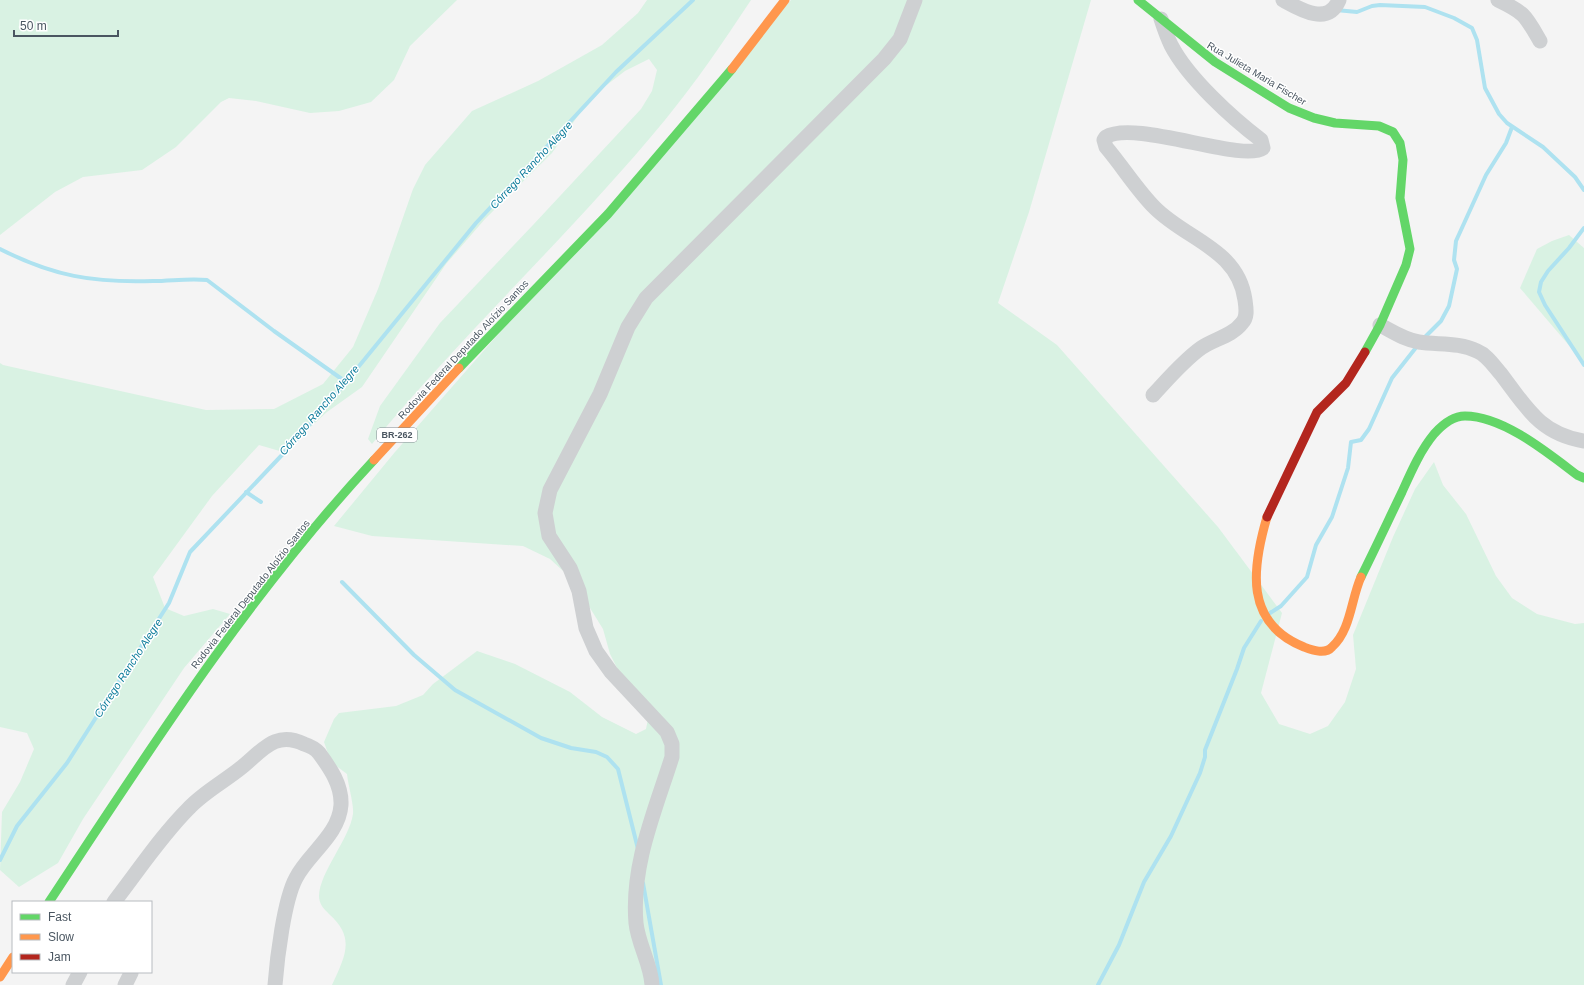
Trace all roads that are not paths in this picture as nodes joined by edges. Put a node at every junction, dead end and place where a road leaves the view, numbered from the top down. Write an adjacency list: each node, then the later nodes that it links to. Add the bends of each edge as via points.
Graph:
1 (785, 0): 13 (main road, Rodovia Federal Deputado Aloízio Santos / BR-262, via 720,86 608,214 490,335 355,481 284,566 222,646 164,728)
2 (915, 0): 20 (street, via 900,39 884,60 646,298 628,327 600,394 550,490 545,514 549,536 570,568 579,591 586,628 596,651 611,672 667,732 672,744 672,757 643,847 637,884 636,924)
3 (1138, 0): 7 (main road, Rua Julieta Maria Fischer)
4 (1283, 0): 5 (street, via 1317,15 1328,14 1336,8)
5 (1339, 0)
6 (1498, 0): 8 (street, via 1519,10)
7 (1160, 17): 9 (main road, Rua Julieta Maria Fischer, via 1191,45 1215,62 1290,108 1334,123 1379,126 1393,132 1400,143 1403,160 1400,198 1410,249 1406,265); 10 (street, via 1171,45 1190,71 1241,124 1261,140 1263,148 1255,151 1229,149 1116,132 1106,136 1104,140 1106,147 1156,209 1179,227 1211,246 1231,265 1245,297 1247,312 1243,322 1233,331 1200,349)
8 (1540, 41)
9 (1380, 325): 11 (street, via 1402,338 1464,346 1478,351 1545,426 1558,435); 12 (main road, Rua Julieta Maria Fischer, via 1346,383 1317,412 1269,510 1261,537 1256,576 1258,598 1263,614 1276,631 1294,643 1321,652 1331,649 1338,641 1348,621 1359,582 1421,452 1433,433 1449,421 1464,416 1493,421 1526,437)
10 (1153, 395)
11 (1584, 441)
12 (1584, 478)
13 (50, 901)
14 (115, 901): 19 (street, via 190,807 266,746 278,740 296,740 316,749 335,776 341,805 326,840 304,863 295,880 288,903)
15 (12, 959): 17 (main road)
16 (79, 973): 18 (street)
17 (0, 977)
18 (73, 985)
19 (275, 985)
20 (652, 985)

